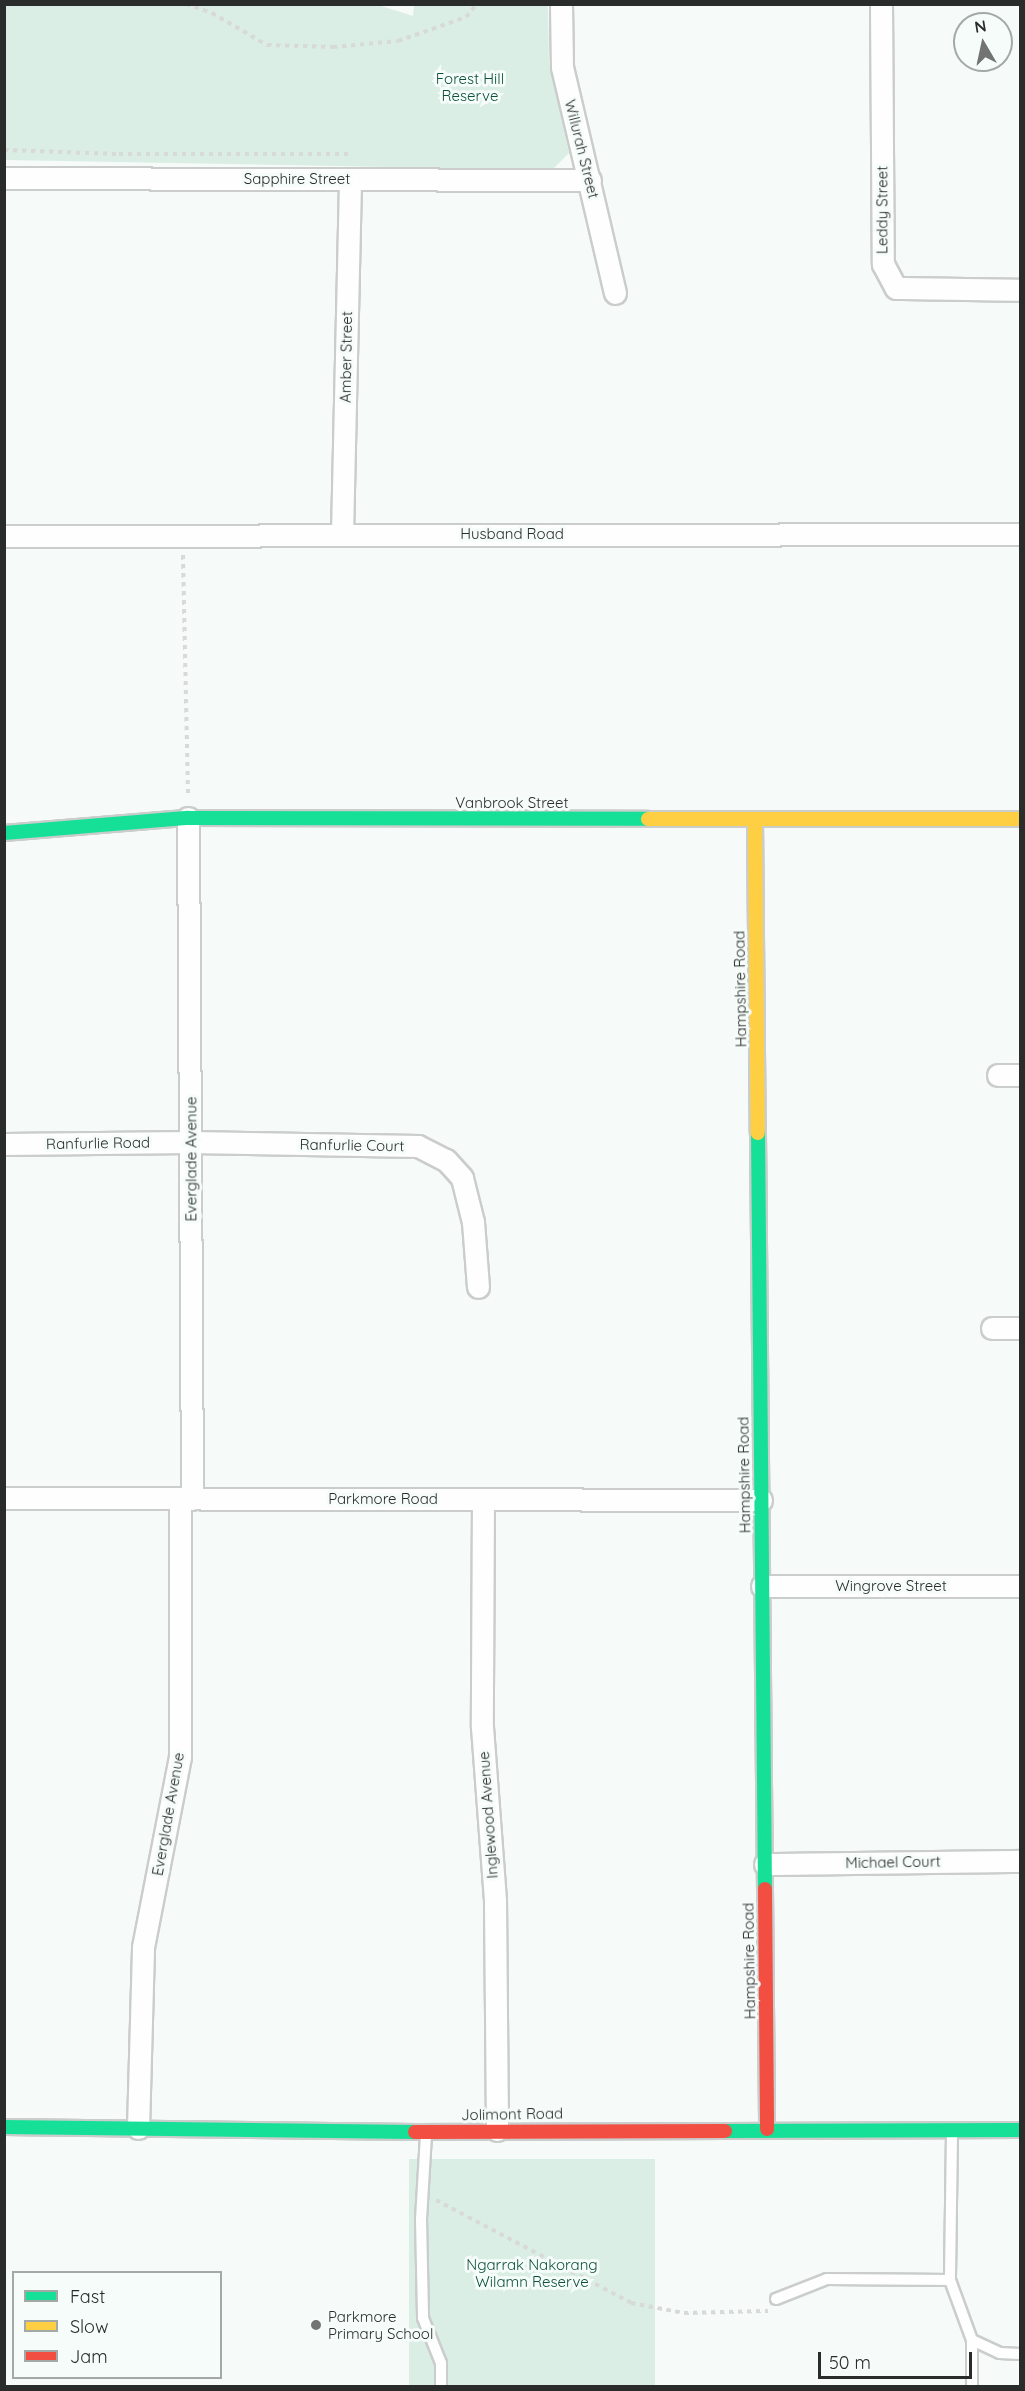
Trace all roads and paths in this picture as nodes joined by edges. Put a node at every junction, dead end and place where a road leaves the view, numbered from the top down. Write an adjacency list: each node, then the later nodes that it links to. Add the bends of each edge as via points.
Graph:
1 (186, 4): 2 (path, via 212,13 267,45 333,46 398,41 466,17)
2 (477, 4)
3 (561, 4): 9 (street, Willurah Street, via 562,67)
4 (881, 4): 10 (street, Leddy Street, via 883,264 896,288)
5 (4, 150): 6 (path)
6 (350, 154)
7 (4, 178): 8 (street, Sapphire Street)
8 (350, 180): 9 (street, Sapphire Street); 13 (street, Amber Street)
9 (590, 180): 11 (street, Willurah Street)
10 (1020, 290)
11 (615, 292)
12 (183, 534): 13 (street, Husband Road); 15 (street, Husband Road); 16 (path)
13 (342, 534): 14 (street, Husband Road)
14 (1020, 534)
15 (4, 536)
16 (188, 818): 18 (street, Vanbrook Street); 19 (street, Vanbrook Street); 22 (street, Everglade Avenue)
17 (1020, 819): 18 (street, Vanbrook Street)
18 (755, 820): 30 (street, Hampshire Road)
19 (4, 833)
20 (998, 1075): 21 (street)
21 (1020, 1075)
22 (191, 1142): 23 (street, Ranfurlie Road); 24 (street, Ranfurlie Court, via 418,1146 446,1160 462,1178 473,1222); 28 (street, Everglade Avenue)
23 (4, 1144)
24 (478, 1287)
25 (992, 1328): 26 (street)
26 (1020, 1328)
27 (4, 1498): 28 (street, Parkmore Road)
28 (186, 1499): 29 (street, Parkmore Road); 36 (street, Everglade Avenue, via 180,1757 143,1947)
29 (483, 1499): 30 (street, Parkmore Road); 38 (street, Inglewood Avenue, via 482,1727 495,1900)
30 (761, 1500): 31 (street, Hampshire Road)
31 (762, 1586): 32 (street, Wingrove Street); 34 (street, Hampshire Road)
32 (1020, 1586)
33 (1020, 1861): 34 (street, Michael Court)
34 (765, 1864): 37 (street, Hampshire Road)
35 (4, 2127): 36 (street, Jolimont Road)
36 (138, 2127): 41 (street, Jolimont Road)
37 (767, 2129): 38 (street, Jolimont Road); 39 (street, Jolimont Road)
38 (497, 2130): 41 (street, Jolimont Road)
39 (952, 2130): 40 (street, Jolimont Road); 43 (lane)
40 (1020, 2130)
41 (427, 2132): 42 (lane)
42 (423, 2193): 44 (path, via 631,2303 684,2313 766,2313); 47 (lane, via 423,2318 441,2363)
43 (950, 2280): 44 (lane, via 827,2279); 45 (lane)
44 (776, 2299)
45 (972, 2340): 46 (lane, via 1000,2353); 48 (lane)
46 (1020, 2354)
47 (441, 2386)
48 (972, 2386)

